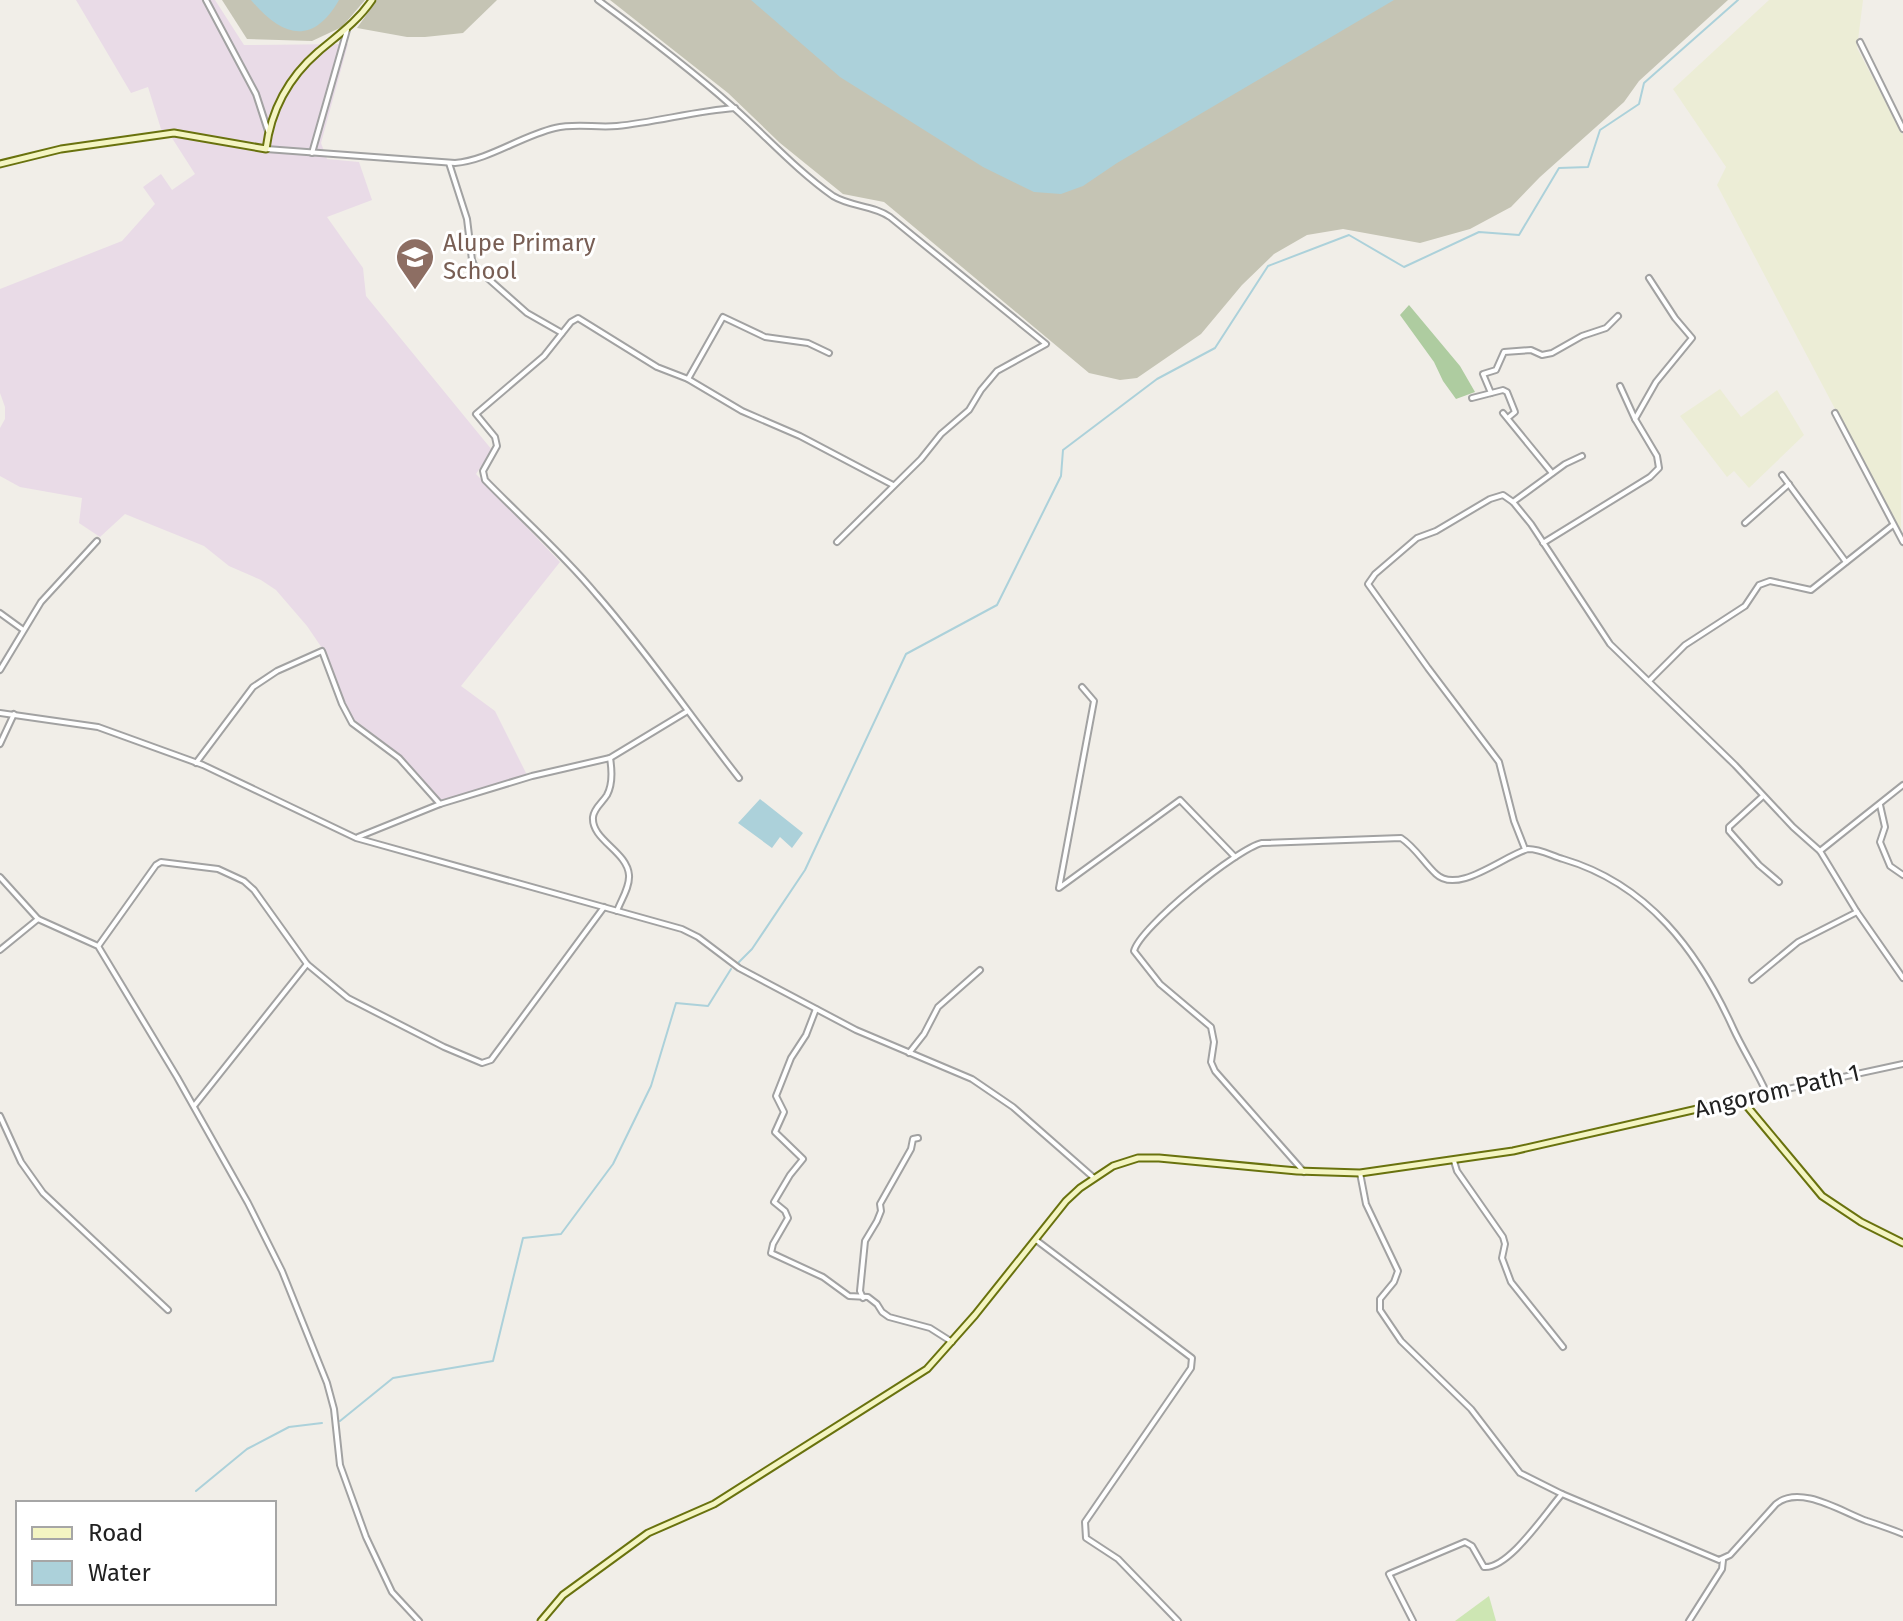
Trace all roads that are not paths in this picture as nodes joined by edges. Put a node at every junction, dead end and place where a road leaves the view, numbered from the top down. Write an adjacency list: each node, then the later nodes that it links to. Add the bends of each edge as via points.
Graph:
1 (206, 0): 8 (street, via 256,94)
2 (372, 0): 4 (street)
3 (598, 0): 6 (street)
4 (347, 30): 8 (street, via 291,81); 10 (street)
5 (1860, 42): 7 (street)
6 (735, 108): 11 (street, via 618,126 567,126); 29 (street, via 828,192 884,212 1046,344 997,371 969,410)
7 (1903, 129)
8 (268, 131): 9 (street)
9 (266, 149): 10 (street); 12 (street, via 174,133 61,149)
10 (312, 153): 11 (street)
11 (449, 163): 15 (street, via 475,267 527,313)
12 (0, 164)
13 (1649, 278): 24 (street, via 1692,338 1656,382)
14 (1618, 316): 19 (street, via 1606,328 1552,353 1504,352 1496,370 1483,374)
15 (562, 333): 17 (street, via 578,318 635,355); 43 (street, via 544,356 476,414 497,446 483,475 632,635)
16 (829, 353): 17 (street, via 808,343 765,337 723,317)
17 (688, 379): 29 (street)
18 (1620, 386): 24 (street)
19 (1491, 393): 20 (street); 23 (street, via 1507,392 1515,412)
20 (1472, 398)
21 (1503, 413): 23 (street)
22 (1835, 413): 32 (street)
23 (1508, 417): 26 (street)
24 (1635, 419): 36 (street, via 1659,468)
25 (1582, 456): 26 (street)
26 (1553, 473): 30 (street)
27 (1782, 475): 28 (street)
28 (1789, 484): 31 (street); 37 (street)
29 (893, 485): 34 (street)
30 (1513, 502): 36 (street); 55 (street, via 1497,496 1417,538 1368,584 1499,762)
31 (1745, 523)
32 (1893, 525): 35 (street); 37 (street)
33 (97, 541): 39 (street)
34 (837, 542)
35 (1903, 542)
36 (1543, 543): 41 (street, via 1610,644)
37 (1846, 562): 41 (street, via 1811,590 1770,581 1759,585 1745,606 1685,645)
38 (0, 613): 39 (street)
39 (22, 629): 40 (street)
40 (0, 670)
41 (1650, 680): 51 (street)
42 (1082, 687): 57 (street, via 1094,701 1059,888 1180,800)
43 (686, 712): 47 (street); 49 (street)
44 (0, 713): 45 (street)
45 (15, 713): 46 (street); 48 (street, via 98,727)
46 (0, 744)
47 (610, 758): 52 (street); 62 (street, via 611,782 593,820 629,872)
48 (196, 763): 52 (street, via 253,687 322,651 352,723 399,758); 54 (street)
49 (739, 778)
50 (1903, 785): 53 (street)
51 (1763, 796): 56 (street); 60 (street, via 1729,831)
52 (440, 804): 54 (street)
53 (1880, 805): 56 (street); 58 (street, via 1885,827 1880,842 1890,866)
54 (356, 838): 61 (street)
55 (1525, 850): 57 (street, via 1453,881 1438,876 1401,838 1262,843); 74 (street, via 1602,874 1667,921 1724,1005)
56 (1820, 851): 63 (street)
57 (1236, 857): 80 (street, via 1170,909 1134,951 1160,984 1211,1027 1215,1071)
58 (1903, 875)
59 (0, 877): 64 (street)
60 (1779, 882)
61 (604, 907): 62 (street); 67 (street, via 487,1063 360,1007)
62 (617, 911): 71 (street, via 682,929 739,968)
63 (1857, 912): 69 (street); 70 (street, via 1798,942)
64 (38, 919): 65 (street); 66 (street)
65 (98, 946): 67 (street, via 151,868 161,862 218,869 244,881); 76 (street)
66 (0, 950)
67 (307, 964): 76 (street)
68 (980, 970): 72 (street, via 938,1007)
69 (1903, 978)
70 (1752, 980)
71 (816, 1009): 72 (street); 85 (street, via 776,1096 784,1112 775,1132 803,1159 774,1202 788,1218 771,1253 823,1277 849,1296)
72 (909, 1053): 82 (street, via 997,1095)
73 (1903, 1064): 74 (street, Angorom Path 1)
74 (1767, 1094): 75 (street, Angorom Path 1)
75 (1741, 1099): 79 (street, Angorom Path 1); 84 (street, via 1822,1196)
76 (194, 1106): 92 (street, via 300,1313 327,1383 340,1465 366,1537 392,1592)
77 (0, 1116): 86 (street, via 21,1162 43,1193)
78 (918, 1138): 85 (street, via 865,1241)
79 (1454, 1161): 81 (street, Angorom Path 1); 88 (street, via 1503,1237 1502,1258 1511,1282)
80 (1304, 1172): 81 (street, Angorom Path 1); 82 (street, Angorom Path 1, via 1148,1158 1113,1166)
81 (1360, 1173): 89 (street, via 1366,1204 1398,1271 1379,1301 1385,1318 1401,1341 1471,1409 1515,1468)
82 (1094, 1178): 83 (street, Angorom Path 1, via 1066,1201)
83 (1035, 1239): 87 (street, Angorom Path 1); 94 (street, via 1192,1358 1191,1368 1085,1522 1084,1531)
84 (1903, 1243)
85 (863, 1298): 87 (street, via 889,1317 930,1328)
86 (168, 1310)
87 (952, 1342): 93 (street, Angorom Path 1, via 911,1381 714,1504 648,1533 563,1595)
88 (1563, 1347)
89 (1562, 1494): 91 (street); 95 (street, via 1514,1550 1487,1569 1465,1542 1389,1574)
90 (1903, 1534): 91 (street, via 1823,1503 1783,1498)
91 (1723, 1560): 96 (street)
92 (419, 1621)
93 (541, 1621)
94 (1178, 1621)
95 (1413, 1621)
96 (1689, 1621)

